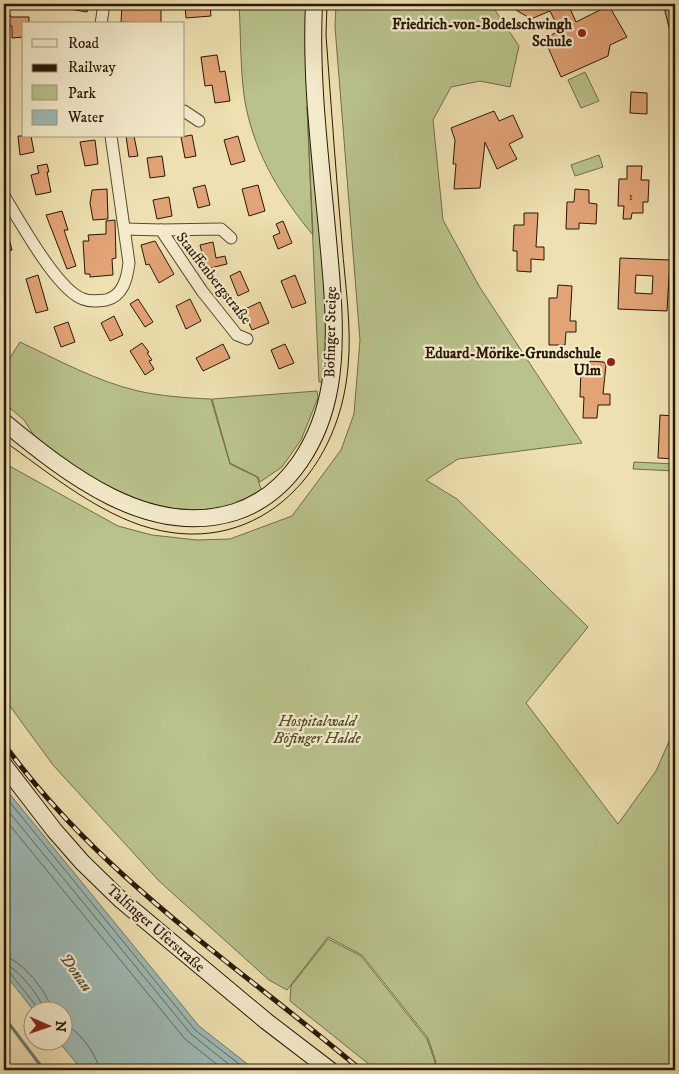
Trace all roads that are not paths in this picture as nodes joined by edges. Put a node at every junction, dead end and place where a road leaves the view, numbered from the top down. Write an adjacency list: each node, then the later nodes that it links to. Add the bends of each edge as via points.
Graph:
1 (104, 4): 3 (street)
2 (314, 4): 12 (street, Böfinger Steige, via 314,64 331,271 332,362 325,408 304,456 285,481 264,499 241,510 219,517 174,517 147,512 86,482)
3 (101, 22)
4 (185, 112): 5 (street)
5 (199, 121)
6 (111, 138): 8 (street)
7 (4, 196): 8 (street, via 64,285 84,300 98,302 119,292 127,278 129,263)
8 (125, 229): 9 (street, Stauffenbergstraße)
9 (161, 230): 10 (street, Stauffenbergstraße, via 221,229); 11 (street, Stauffenbergstraße, via 237,335)
10 (231, 238)
11 (247, 339)
12 (4, 422)
13 (4, 765): 14 (street, Talfinger Uferstraße, via 54,830 120,899)
14 (330, 1070)

